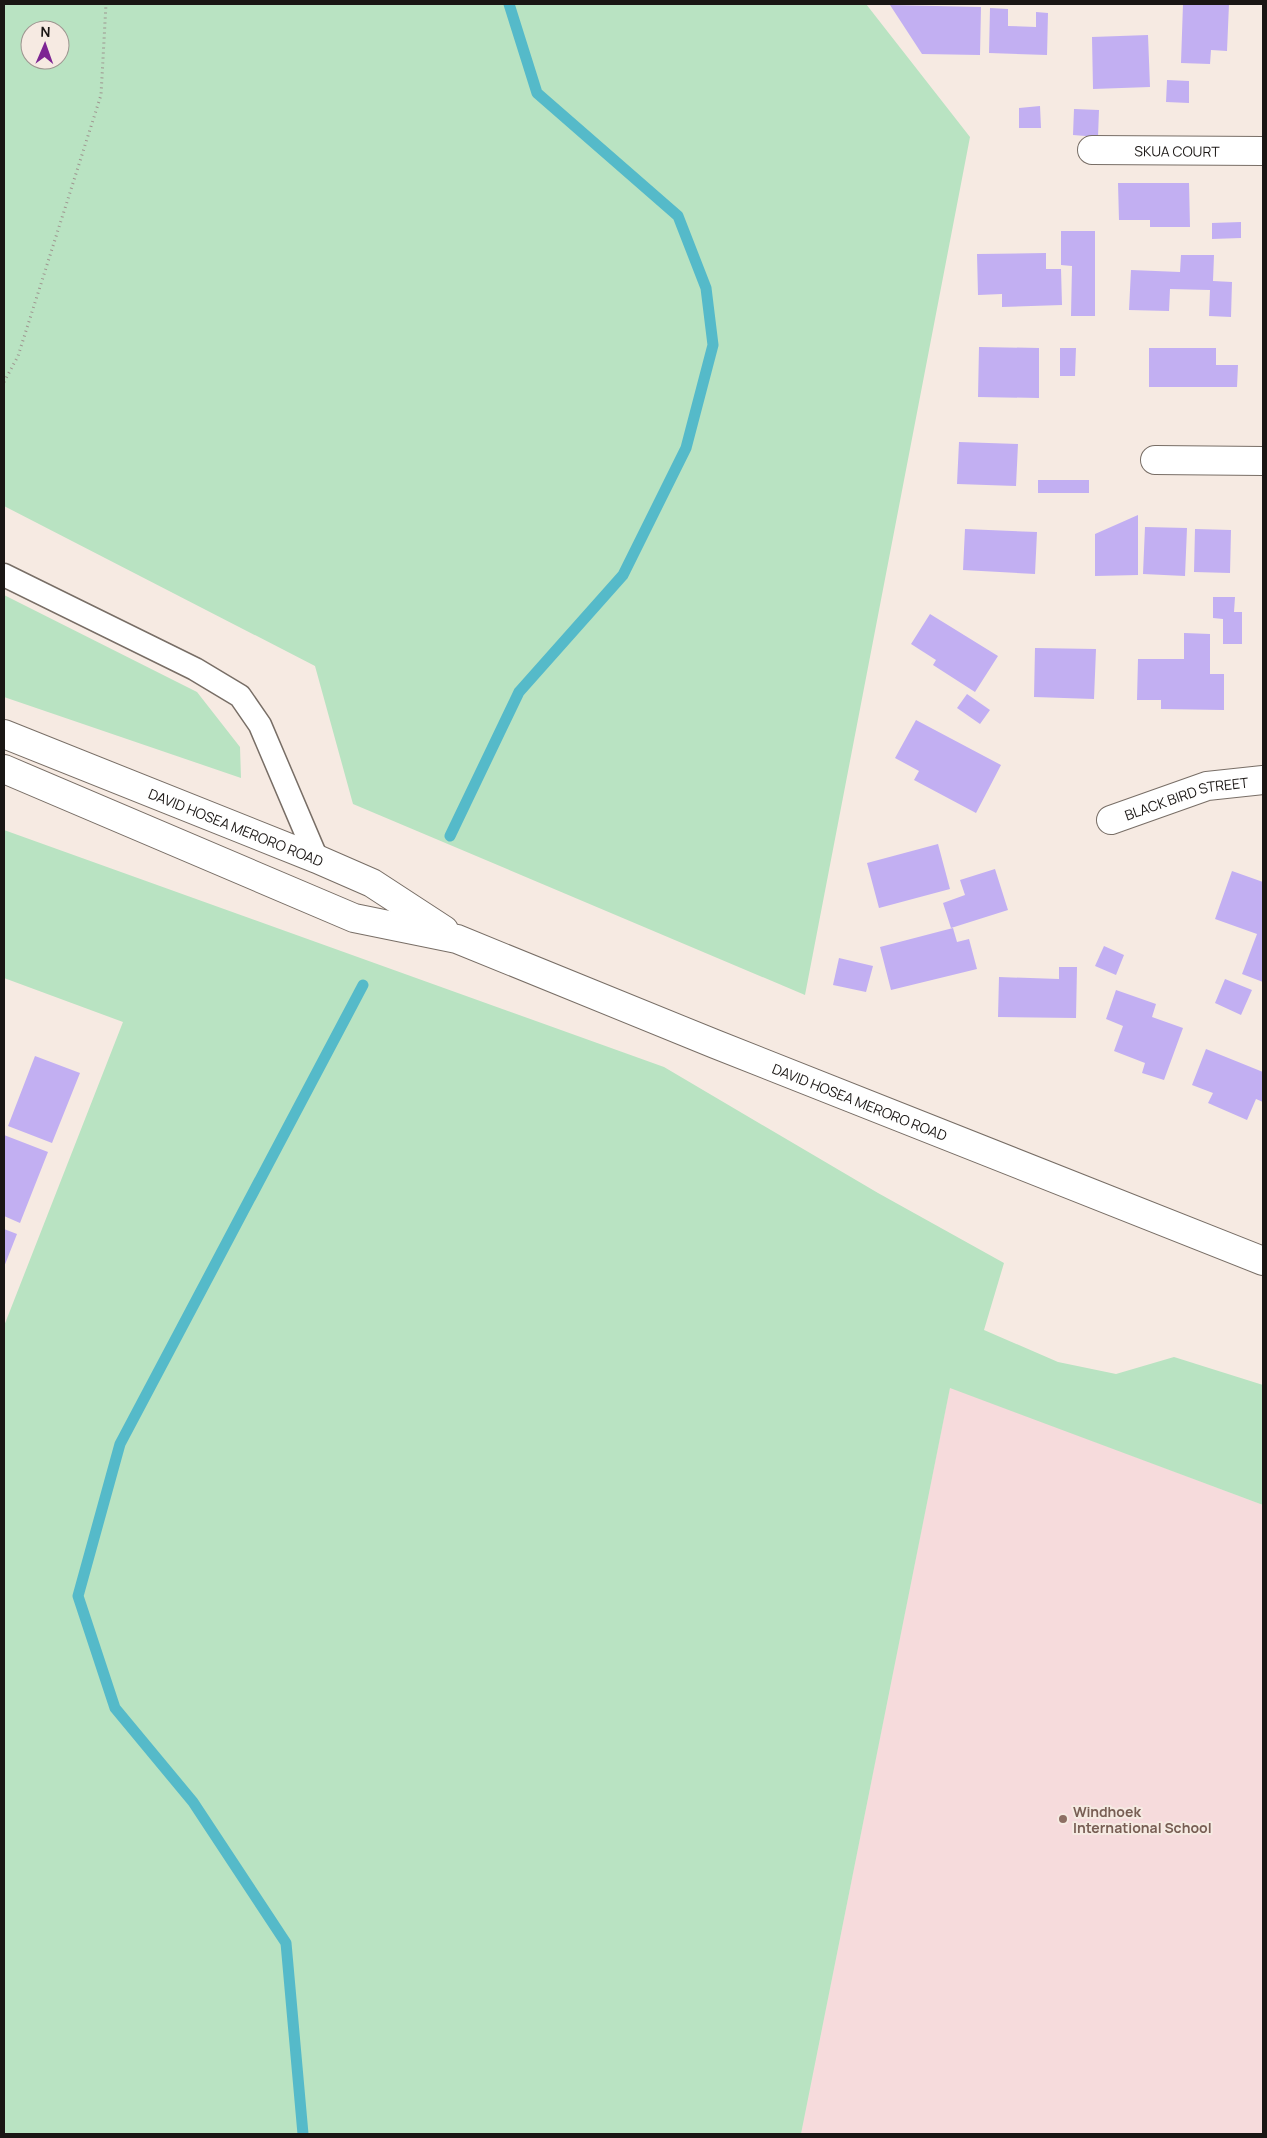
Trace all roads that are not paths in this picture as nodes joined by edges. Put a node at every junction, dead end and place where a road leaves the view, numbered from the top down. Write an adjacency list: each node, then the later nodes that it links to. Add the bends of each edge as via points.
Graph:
1 (1092, 150): 2 (main road, SKUA COURT)
2 (1263, 151)
3 (1155, 460): 4 (main road)
4 (1263, 461)
5 (4, 575): 10 (lane, via 195,669 240,696 260,725)
6 (4, 734): 10 (main road, DAVID HOSEA MERORO ROAD)
7 (9, 773): 11 (main road, DAVID HOSEA MERORO ROAD, via 354,918)
8 (1263, 780): 9 (main road, BLACK BIRD STREET, via 1207,786)
9 (1111, 820)
10 (317, 859): 11 (main road, DAVID HOSEA MERORO ROAD, via 372,883)
11 (457, 939): 12 (main road, DAVID HOSEA MERORO ROAD)
12 (1263, 1261)

